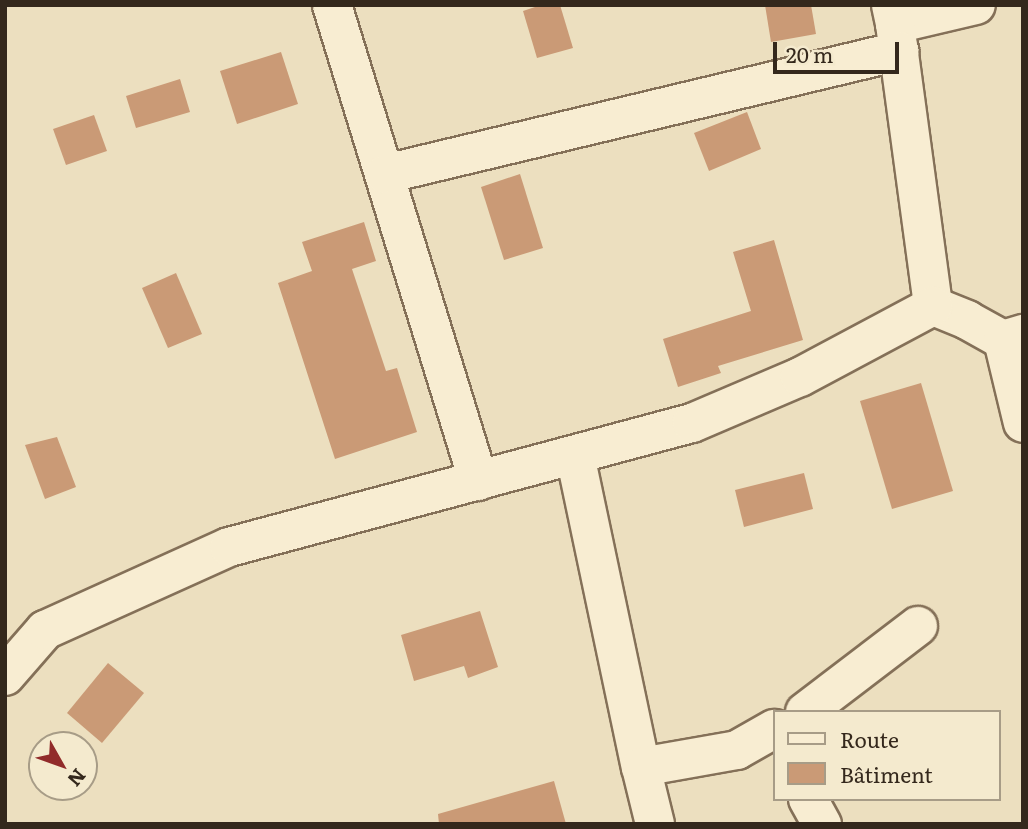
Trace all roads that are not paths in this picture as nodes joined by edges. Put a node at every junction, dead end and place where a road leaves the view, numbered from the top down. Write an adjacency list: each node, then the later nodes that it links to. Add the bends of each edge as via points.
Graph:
1 (332, 5): 4 (street)
2 (976, 5): 3 (street)
3 (895, 27): 4 (street); 5 (street)
4 (385, 174): 9 (street)
5 (933, 306): 6 (street); 8 (street, via 800,377 692,423)
6 (1013, 337): 7 (street)
7 (1023, 423)
8 (575, 455): 9 (street); 14 (street)
9 (478, 481): 11 (street, via 229,547 45,630)
10 (918, 626): 12 (street)
11 (5, 676)
12 (808, 710)
13 (772, 730): 14 (street, via 737,750)
14 (641, 767): 16 (street)
15 (809, 801): 17 (street)
16 (655, 824)
17 (822, 824)

